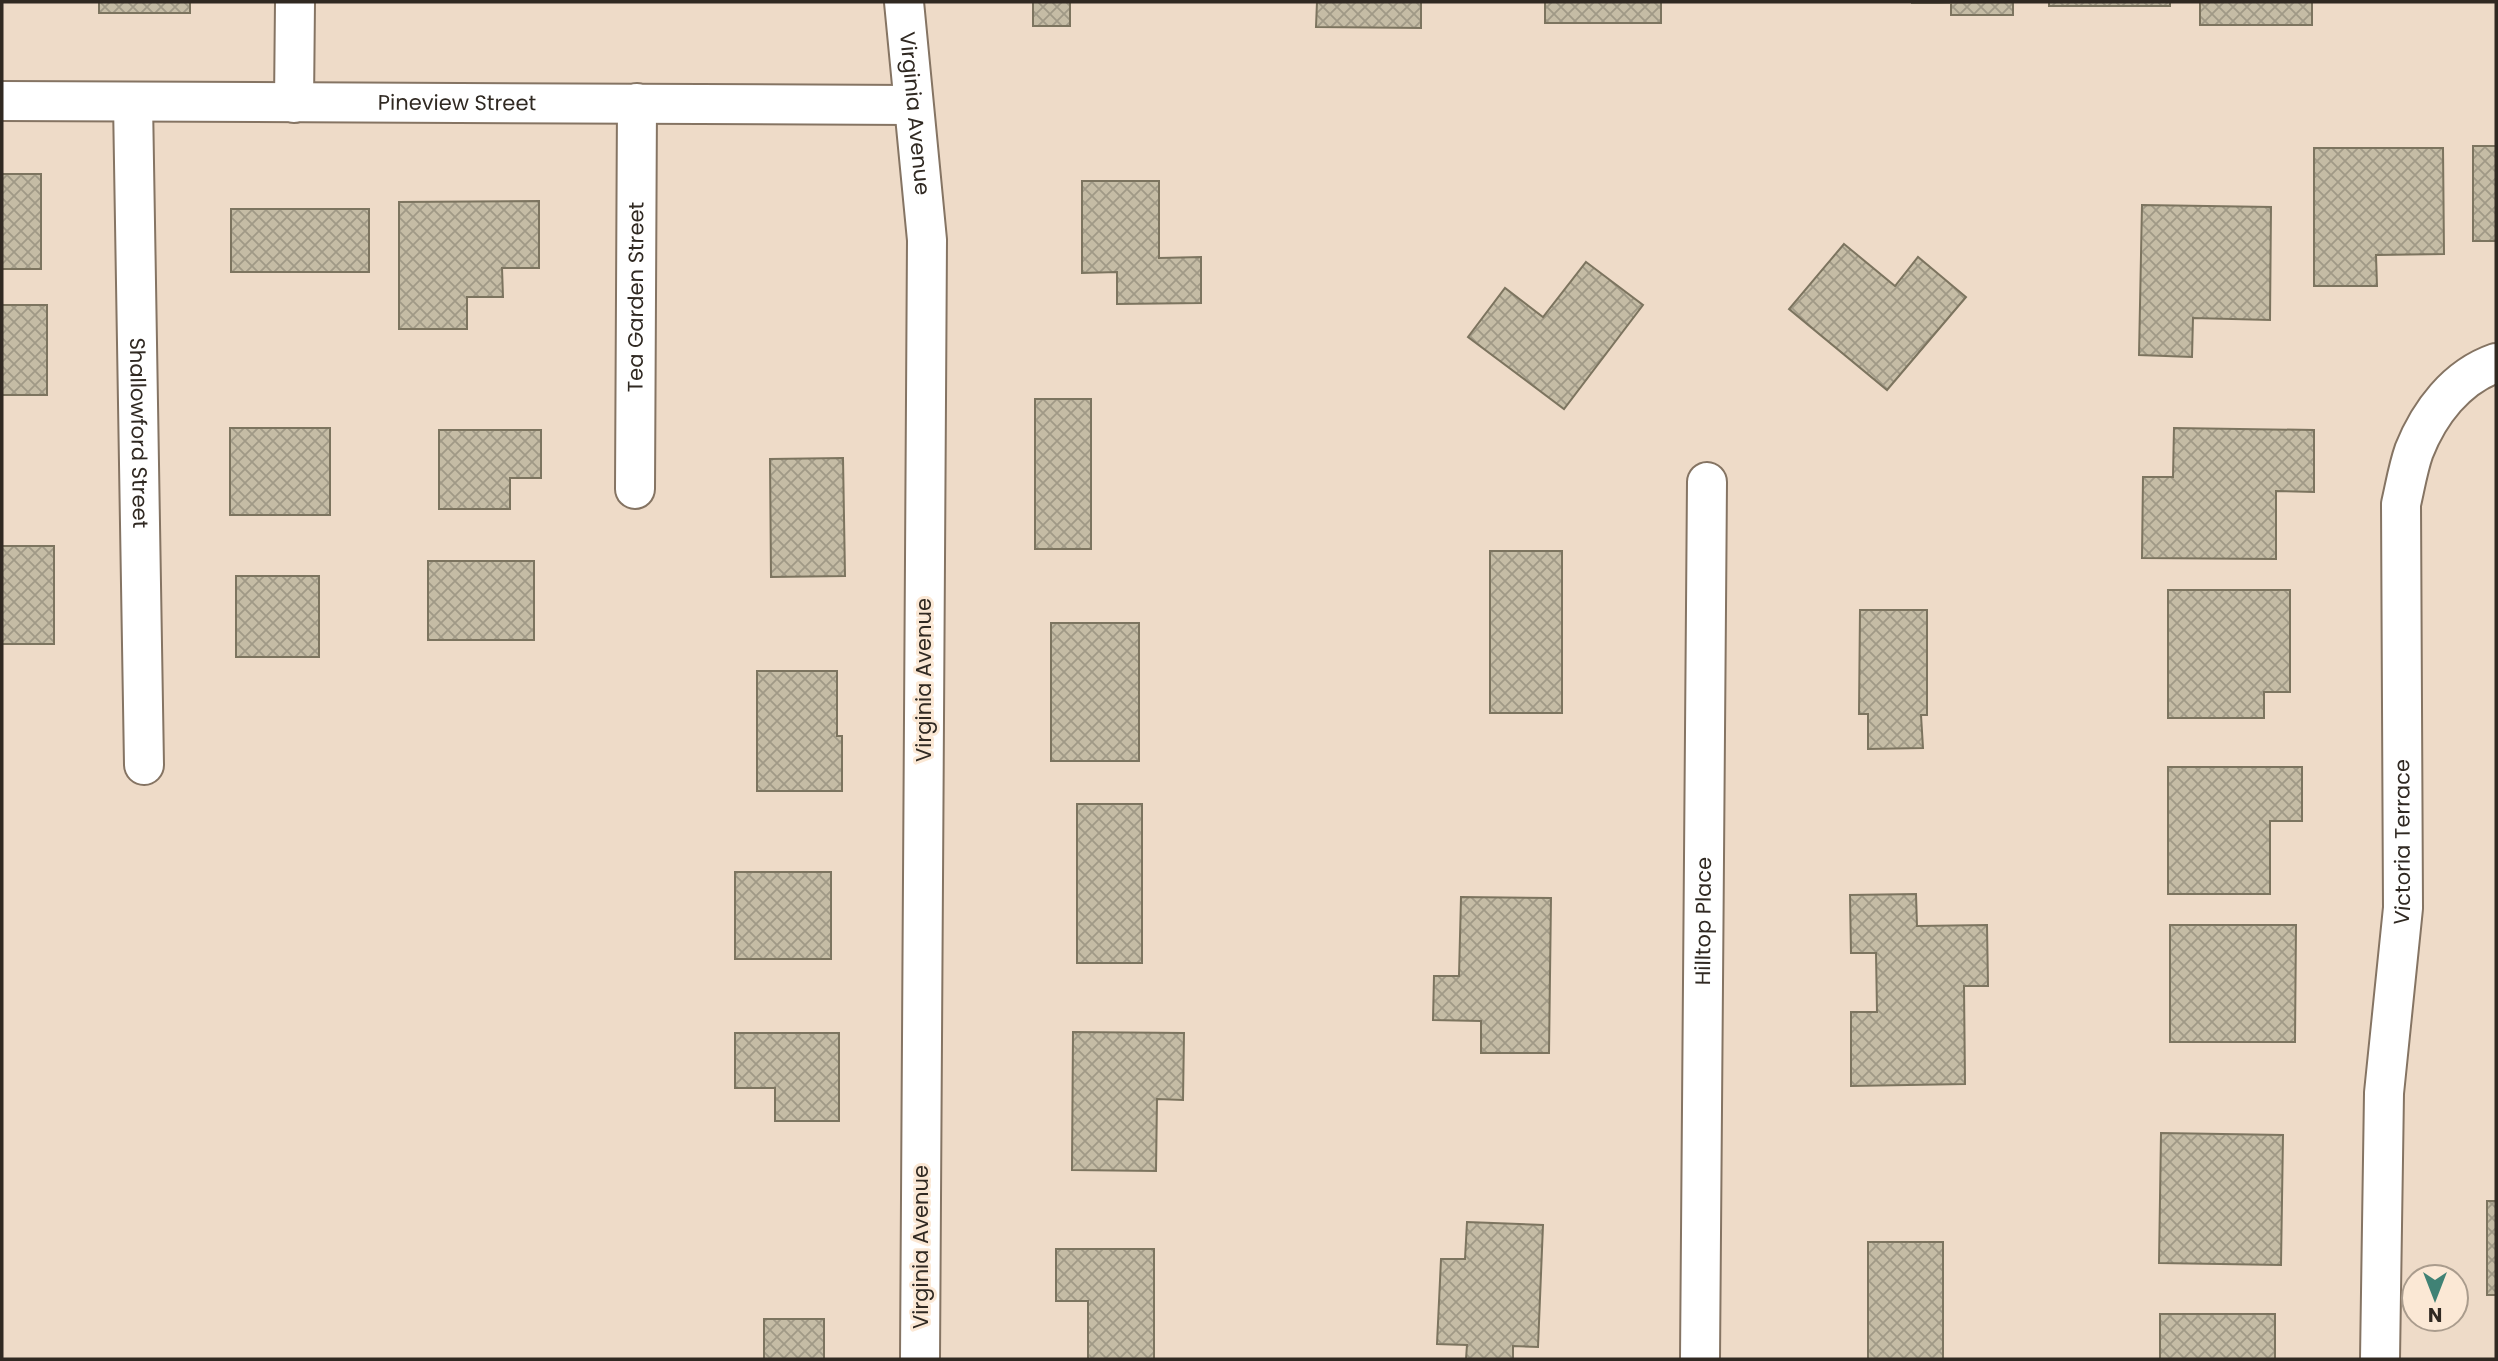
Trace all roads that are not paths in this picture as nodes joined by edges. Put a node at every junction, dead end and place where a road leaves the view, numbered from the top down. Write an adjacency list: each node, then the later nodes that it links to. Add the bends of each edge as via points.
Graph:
1 (295, 2): 5 (street)
2 (904, 2): 7 (street, Virginia Avenue)
3 (2, 101): 4 (street, Pineview Street)
4 (132, 102): 5 (street, Pineview Street); 11 (street, Shallowford Street)
5 (294, 103): 6 (street, Pineview Street)
6 (637, 103): 7 (street, Pineview Street); 10 (street, Tea Garden Street)
7 (912, 105): 12 (street, Virginia Avenue, via 927,240)
8 (2496, 363): 14 (street, Victoria Terrace, via 2457,384 2429,419 2413,453 2401,504 2403,908 2384,1093)
9 (1707, 482): 13 (street, Hilltop Place)
10 (635, 489)
11 (145, 765)
12 (920, 1359)
13 (1700, 1359)
14 (2380, 1359)

